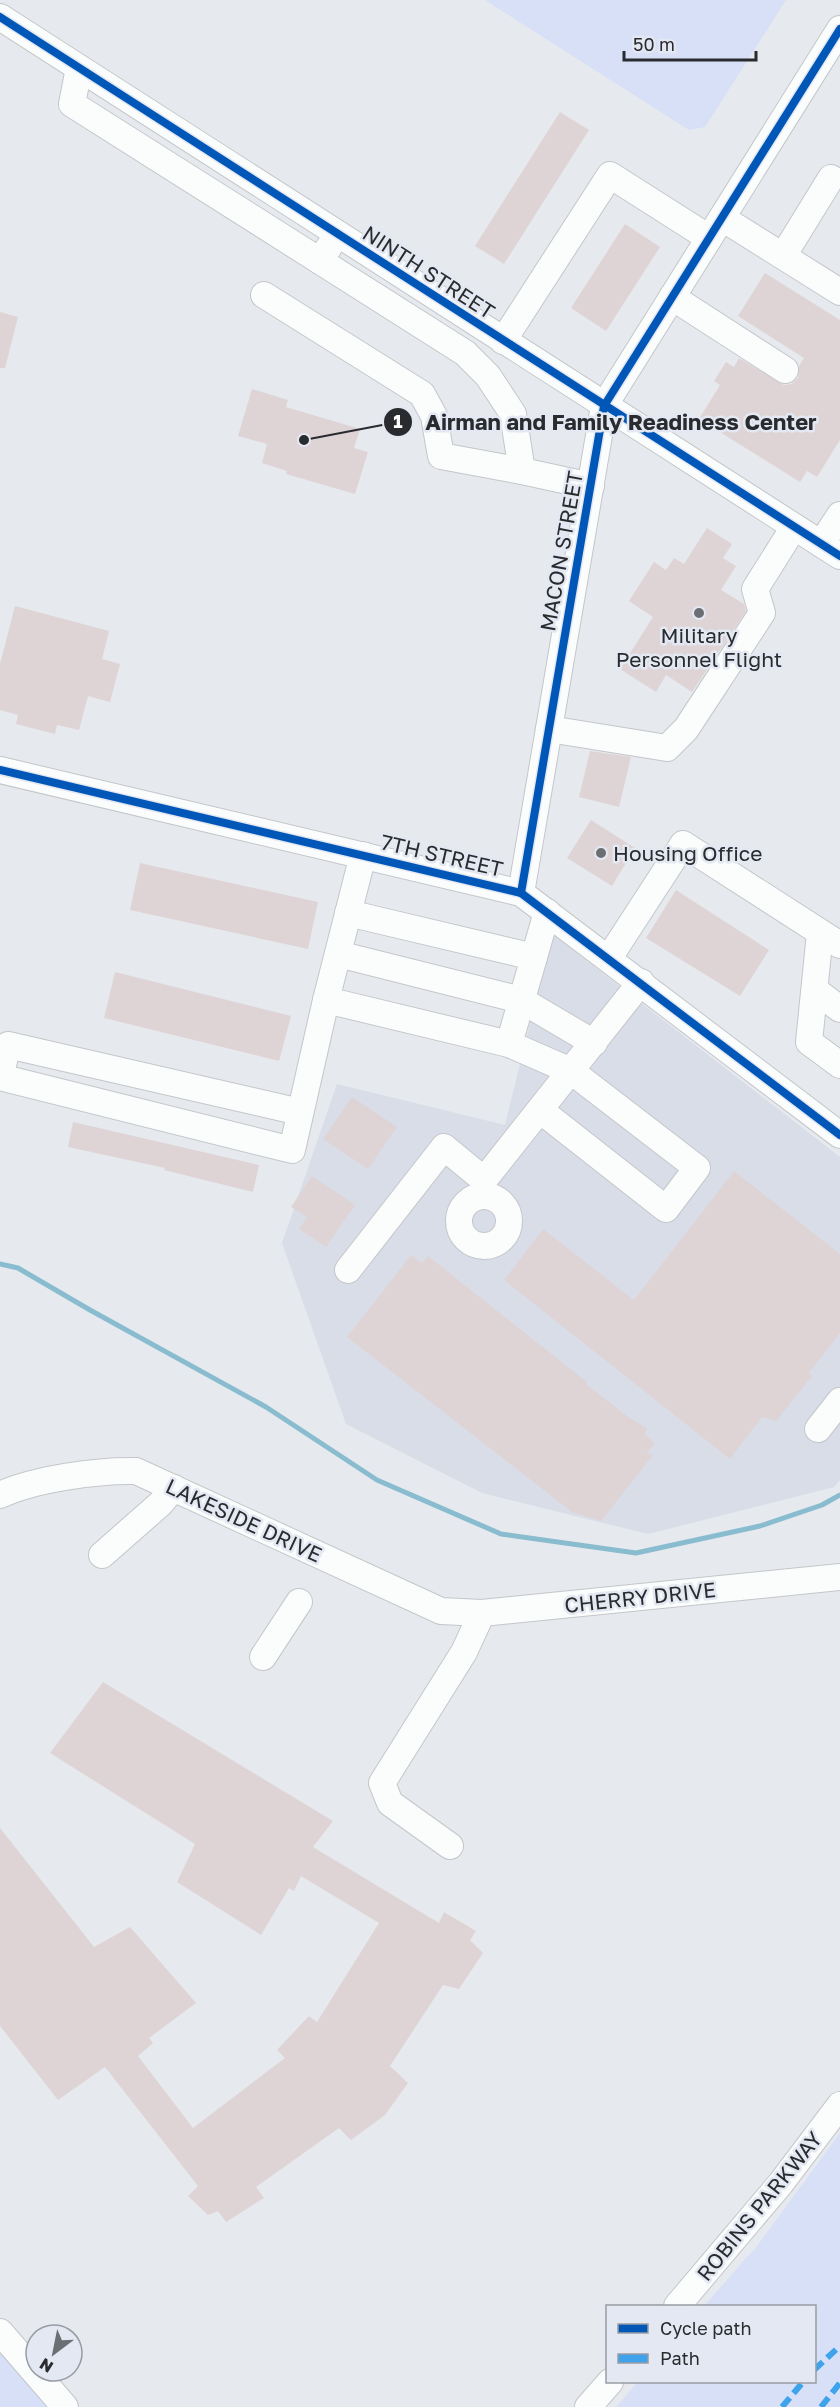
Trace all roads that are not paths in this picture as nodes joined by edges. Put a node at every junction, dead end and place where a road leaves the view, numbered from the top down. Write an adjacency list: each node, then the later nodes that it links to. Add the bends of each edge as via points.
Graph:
1 (0, 17): 3 (street, NINTH STREET)
2 (840, 29): 5 (street, MACON STREET)
3 (79, 68): 6 (street, NINTH STREET); 8 (street, via 72,104)
4 (831, 178): 7 (street)
5 (716, 228): 7 (street); 11 (street, MACON STREET); 12 (street, via 610,175)
6 (337, 234): 8 (street); 12 (street, NINTH STREET)
7 (783, 256): 9 (street)
8 (320, 261): 15 (street, via 465,353 488,376 513,414)
9 (840, 292)
10 (264, 295): 15 (street, via 422,394 434,416 441,456)
11 (672, 297): 13 (street); 14 (street, MACON STREET)
12 (503, 341): 14 (street, NINTH STREET)
13 (785, 370)
14 (604, 406): 16 (street, MACON STREET); 18 (street, NINTH STREET)
15 (522, 471): 16 (street)
16 (591, 486): 20 (street, MACON STREET)
17 (840, 515): 19 (street)
18 (794, 527): 19 (street, NINTH STREET); 20 (street, via 755,589 762,614 686,729 667,748)
19 (830, 550)
20 (549, 729): 23 (street, MACON STREET)
21 (0, 770): 22 (street, 7TH STREET)
22 (363, 855): 23 (street, 7TH STREET); 25 (street)
23 (521, 893): 24 (street, 7TH STREET)
24 (547, 912): 28 (street); 29 (street, 7TH STREET)
25 (348, 913): 27 (street); 28 (street)
26 (830, 939): 29 (street, via 683,844); 31 (street)
27 (338, 954): 32 (street); 33 (street)
28 (534, 957): 33 (street)
29 (609, 958): 30 (street, 7TH STREET)
30 (641, 982): 35 (street); 41 (street, 7TH STREET)
31 (815, 990): 34 (street); 37 (street, via 809,1042)
32 (326, 1000): 36 (street); 40 (street)
33 (521, 1000): 35 (street); 36 (street)
34 (840, 1009)
35 (594, 1043): 38 (street)
36 (508, 1044): 38 (street)
37 (840, 1065)
38 (571, 1071): 39 (street); 39 (street, via 697,1167 666,1209)
39 (540, 1110): 42 (street, via 485,1188 444,1148)
40 (300, 1112): 40 (street, via 292,1150 0,1077 8,1045)
41 (840, 1135)
42 (348, 1270)
43 (840, 1401): 44 (street)
44 (818, 1429)
45 (174, 1488): 46 (street, LAKESIDE DRIVE, via 136,1471 108,1470 16,1487); 47 (street); 50 (street, LAKESIDE DRIVE, via 441,1611)
46 (0, 1495)
47 (102, 1555)
48 (840, 1577): 50 (street, CHERRY DRIVE)
49 (299, 1602): 51 (street)
50 (482, 1613): 52 (street, via 464,1653 382,1783 390,1803)
51 (263, 1657)
52 (450, 1846)
53 (840, 2105): 54 (street, ROBINS PARKWAY, via 781,2183)
54 (679, 2305)
55 (0, 2332): 57 (street)
56 (609, 2383): 58 (street)
57 (65, 2407)
58 (588, 2407)

